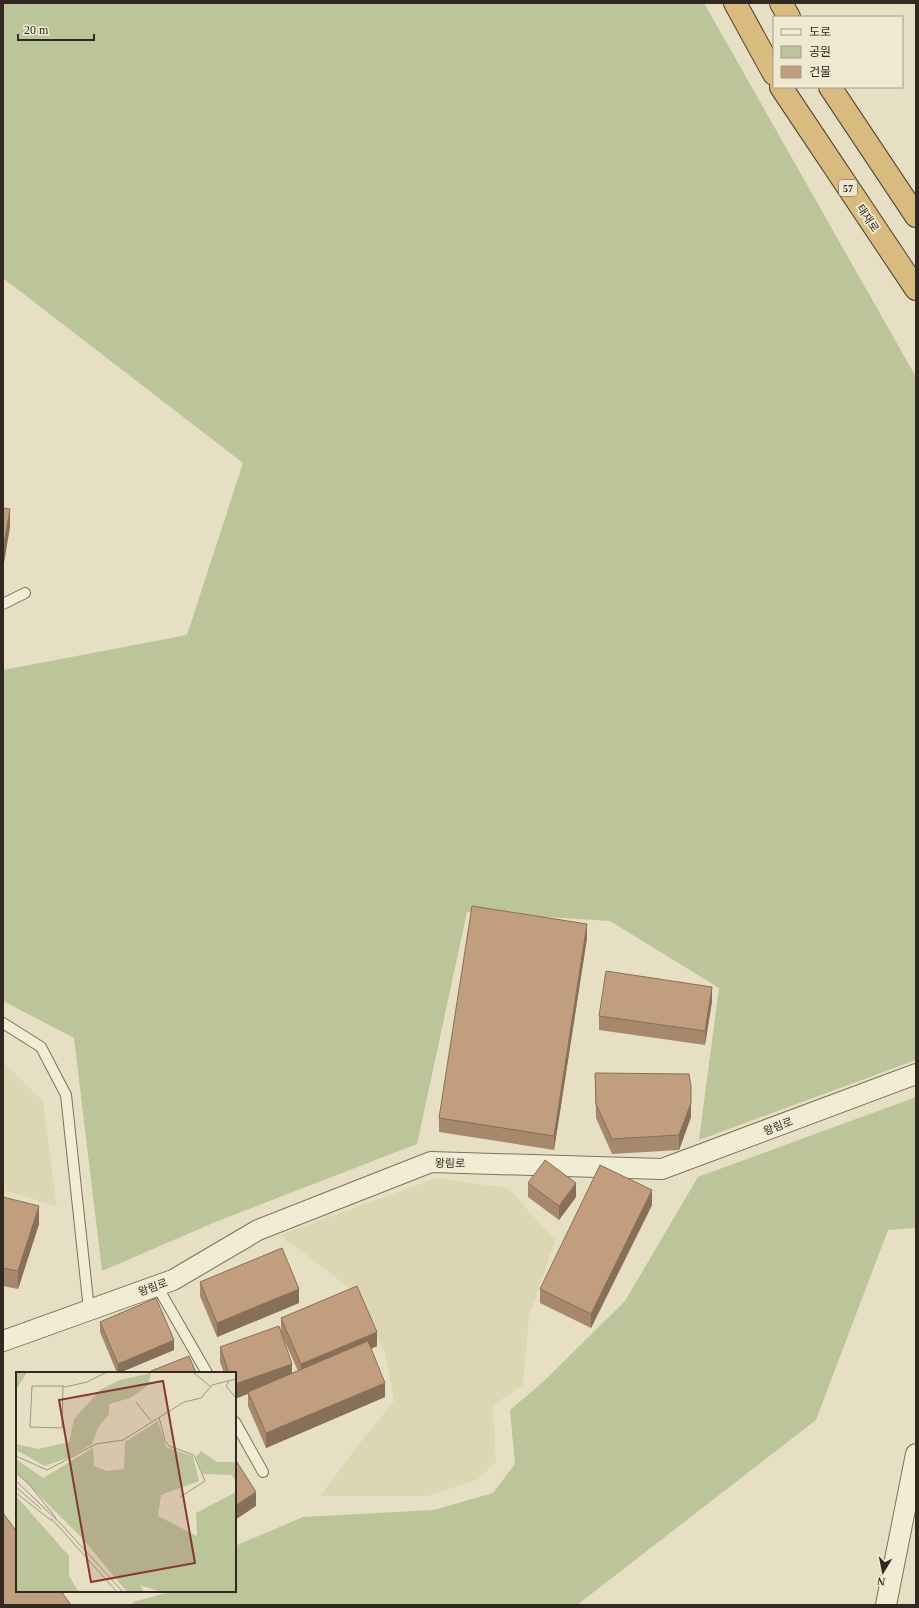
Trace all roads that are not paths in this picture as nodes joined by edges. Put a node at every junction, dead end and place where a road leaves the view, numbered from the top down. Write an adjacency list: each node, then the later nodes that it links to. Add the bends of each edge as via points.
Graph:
1 (735, 3): 6 (highway)
2 (781, 3): 4 (highway)
3 (790, 3): 5 (highway)
4 (788, 16)
5 (796, 16)
6 (773, 72)
7 (782, 88): 10 (highway, 태재로 / 57)
8 (831, 88): 9 (highway)
9 (916, 216)
10 (916, 289)
11 (25, 593): 12 (lane)
12 (3, 604)
13 (3, 1023): 16 (lane, via 41,1047 66,1095)
14 (916, 1074): 15 (street, 왕림로, via 662,1169 431,1162 258,1230 173,1280)
15 (157, 1286): 16 (street, 왕림로); 18 (lane)
16 (89, 1310): 17 (street, 왕림로)
17 (3, 1341)
18 (206, 1372)
19 (236, 1424): 21 (lane)
20 (916, 1454): 22 (street)
21 (263, 1472)
22 (886, 1605)

